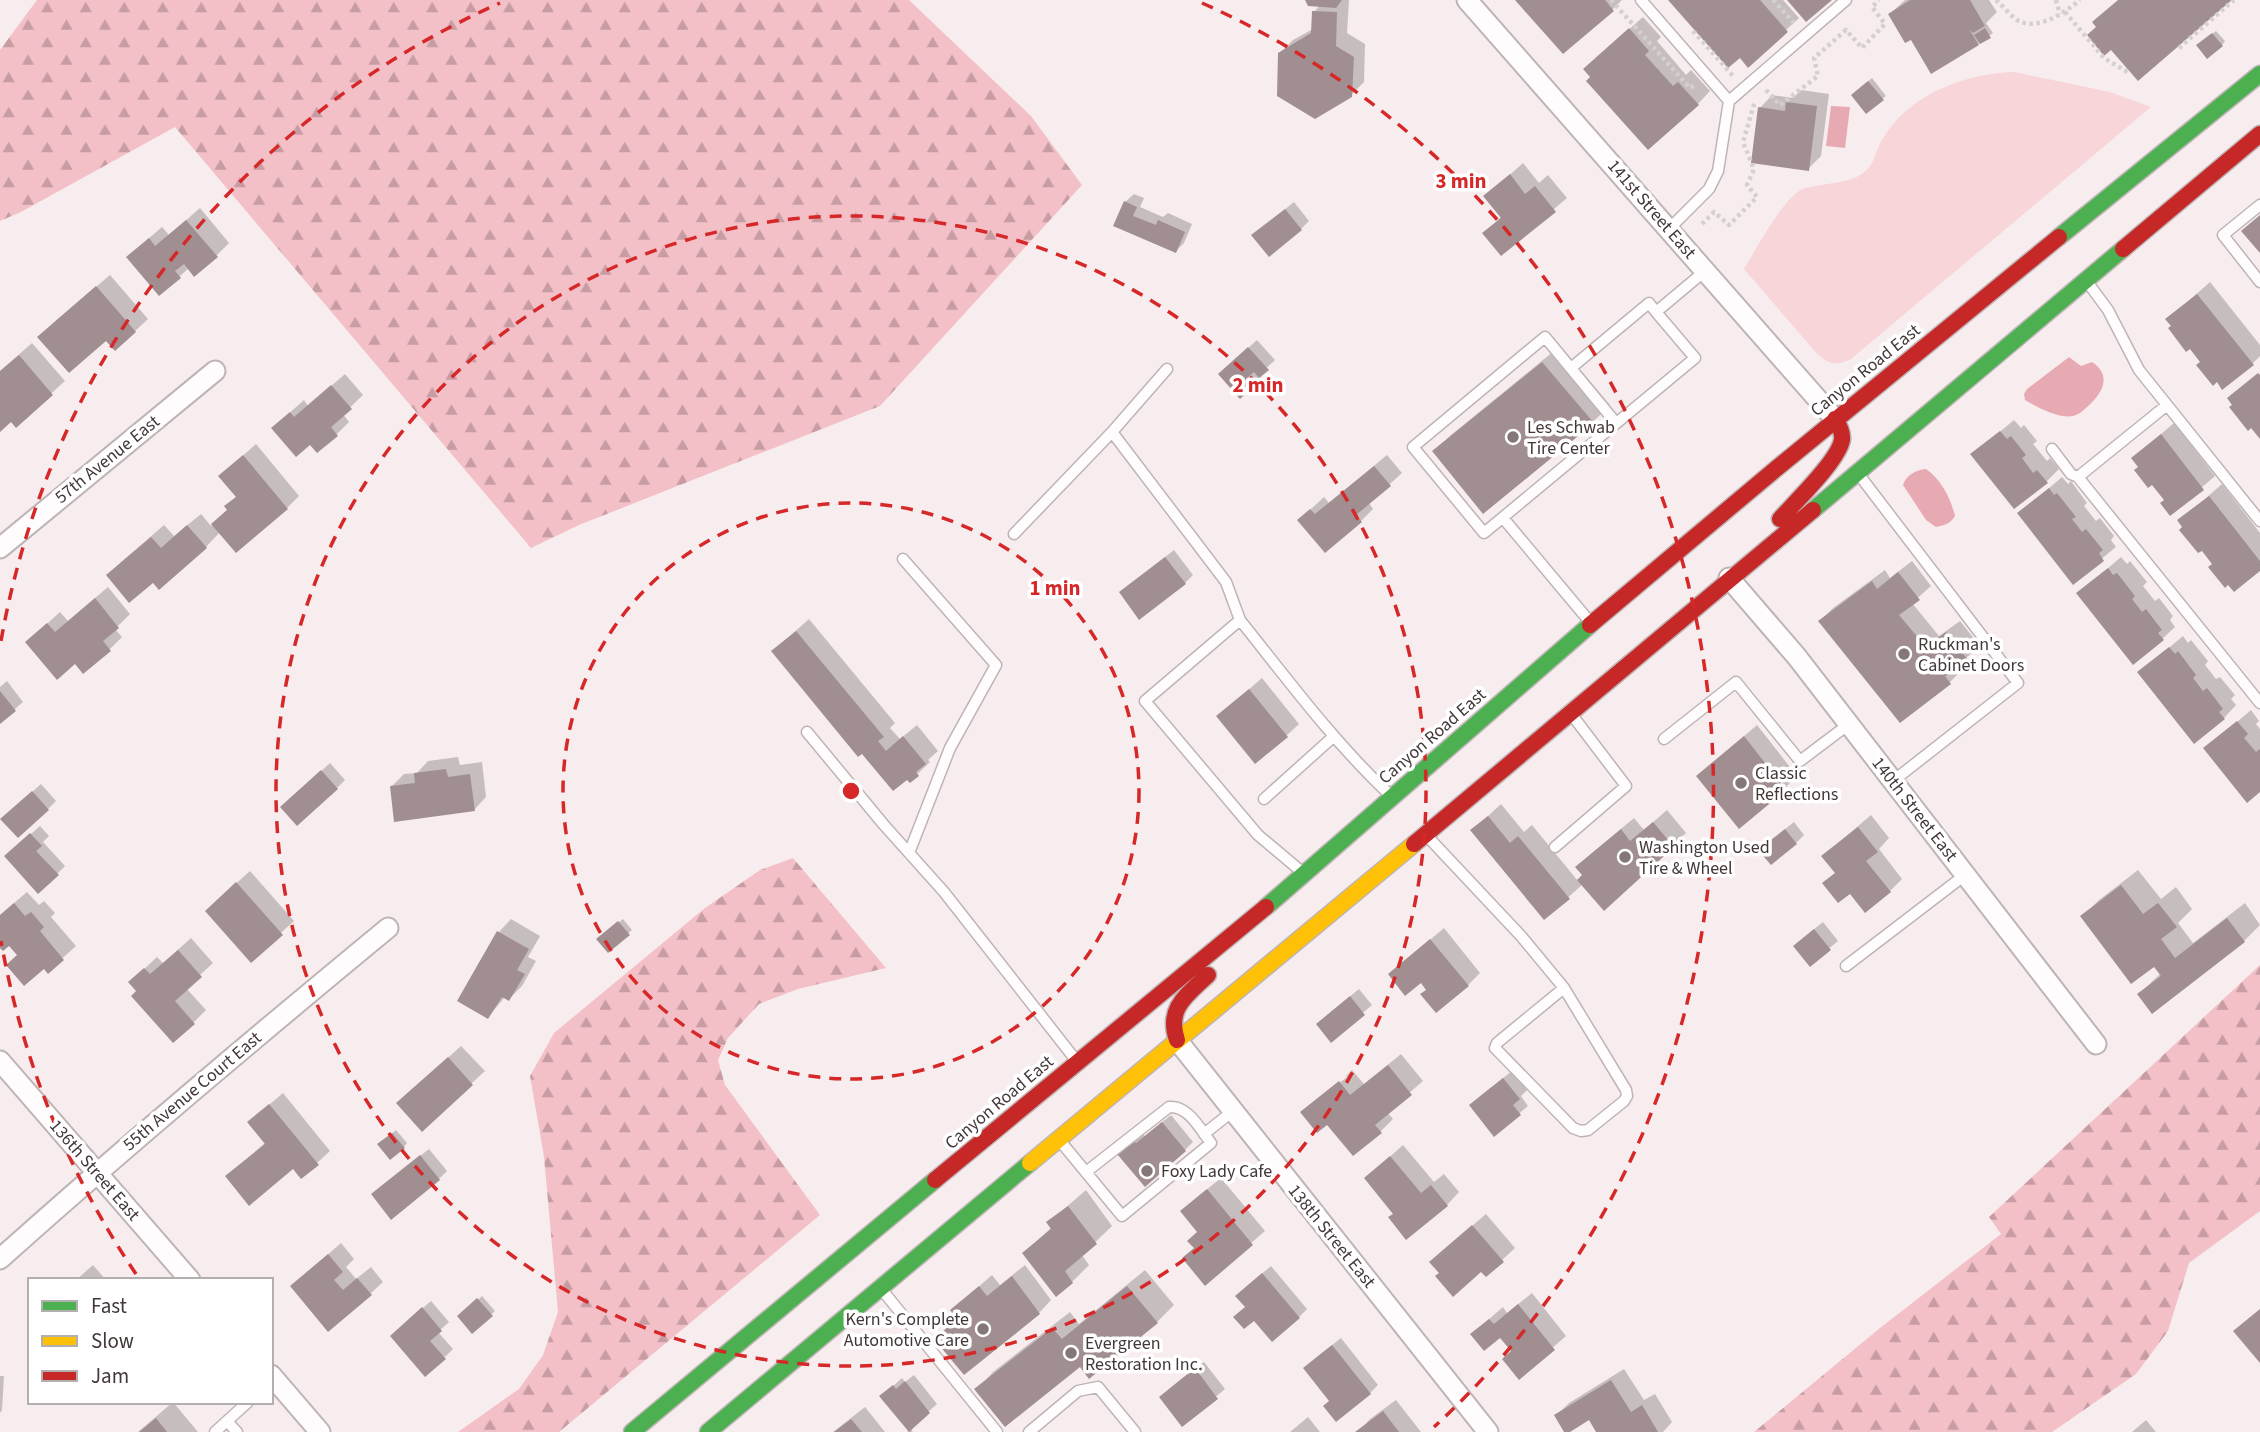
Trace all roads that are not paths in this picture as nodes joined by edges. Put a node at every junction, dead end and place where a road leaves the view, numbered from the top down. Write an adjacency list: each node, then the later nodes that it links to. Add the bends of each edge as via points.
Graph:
1 (1467, 0): 8 (street, 141st Street East)
2 (1846, 0): 5 (lane)
3 (1644, 1): 5 (lane)
4 (2260, 74): 17 (main road, Canyon Road East)
5 (1728, 102): 8 (lane, via 1718,171 1709,190)
6 (2260, 134): 10 (main road)
7 (2260, 205): 11 (lane, via 2223,235)
8 (1669, 229): 9 (street, 141st Street East)
9 (1705, 271): 12 (lane); 17 (street, 141st Street East)
10 (2085, 279): 16 (lane, via 2108,310 2139,370); 21 (main road)
11 (2260, 282)
12 (1656, 312): 13 (lane, via 1649,303); 18 (lane, via 1695,358)
13 (1571, 368): 18 (lane); 23 (lane, via 1545,337 1413,447 1485,533)
14 (1167, 369): 19 (lane)
15 (215, 371): 26 (street, 57th Avenue East)
16 (2167, 405): 22 (lane); 24 (lane)
17 (1835, 419): 28 (main road, via 1842,441 1835,454); 30 (main road, Canyon Road East)
18 (1616, 423): 23 (lane)
19 (1112, 432): 25 (lane); 29 (lane, via 1226,582)
20 (2052, 449): 22 (lane)
21 (1858, 472): 28 (main road); 37 (lane, via 2018,683)
22 (2078, 477): 31 (lane)
23 (1503, 518): 30 (lane)
24 (2260, 521)
25 (1014, 534)
26 (0, 548)
27 (903, 559): 42 (lane, via 996,666 950,748)
28 (1730, 578): 32 (main road); 33 (street, 140th Street East)
29 (1240, 620): 35 (lane); 43 (lane, via 1145,701 1258,835)
30 (1592, 625): 38 (main road, Canyon Road East)
31 (2260, 703)
32 (1570, 711): 40 (main road); 41 (lane, via 1626,786)
33 (1849, 724): 36 (lane, via 1800,761 1736,682); 37 (street, 140th Street East)
34 (807, 732): 42 (lane)
35 (1333, 737): 38 (lane); 39 (lane)
36 (1664, 739)
37 (1893, 781): 44 (street, 140th Street East)
38 (1391, 796): 43 (main road, Canyon Road East)
39 (1264, 799)
40 (1424, 833): 47 (lane); 48 (main road)
41 (1555, 847)
42 (909, 853): 51 (lane)
43 (1305, 874): 48 (main road, via 1175,1009 1171,1024); 51 (main road, Canyon Road East)
44 (1965, 875): 46 (lane); 49 (street, 140th Street East)
45 (388, 928): 55 (street, 55th Avenue Court East)
46 (1846, 967)
47 (1564, 988): 47 (lane, via 1626,1090 1627,1096 1588,1130 1573,1128 1495,1048)
48 (1177, 1040): 52 (street, 138th Street East); 54 (main road)
49 (2096, 1044)
50 (0, 1061): 55 (street, 136th Street East)
51 (1078, 1062): 66 (main road, Canyon Road East)
52 (1233, 1111): 53 (lane); 71 (street, 138th Street East)
53 (1204, 1134): 56 (lane, via 1185,1111 1168,1107); 56 (lane, via 1211,1143 1122,1216)
54 (1059, 1139): 56 (lane); 59 (main road)
55 (97, 1171): 57 (street, 55th Avenue Court East); 58 (street, 136th Street East)
56 (1086, 1172)
57 (0, 1259)
58 (188, 1278)
59 (880, 1288): 67 (main road); 68 (lane)
60 (273, 1379): 65 (street)
61 (246, 1404): 62 (lane)
62 (227, 1421): 63 (lane); 64 (lane)
63 (215, 1432)
64 (237, 1432)
65 (320, 1432)
66 (632, 1432)
67 (708, 1432)
68 (997, 1432)
69 (1028, 1432): 70 (lane, via 1078,1391 1098,1387)
70 (1135, 1432)
71 (1488, 1432)

